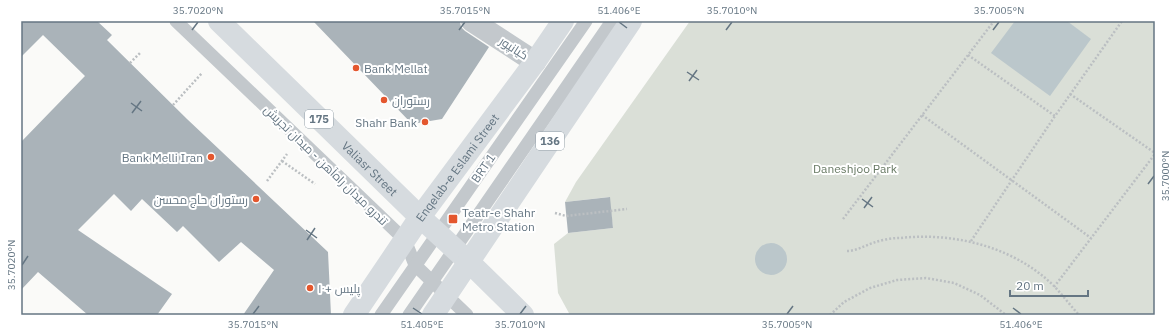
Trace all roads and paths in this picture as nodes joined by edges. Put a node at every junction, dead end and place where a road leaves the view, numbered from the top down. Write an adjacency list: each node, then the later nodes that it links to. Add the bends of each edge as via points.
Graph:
1 (176, 21): 29 (lane, تندرو میدان راه‌آهن - میدان تجریش)
2 (219, 21): 25 (main road, Valiasr Street / 175)
3 (472, 21): 12 (street, کیانپور)
4 (563, 21): 12 (main road, Enqelab-e Eslami Street)
5 (586, 21): 27 (lane, BRT 1)
6 (612, 21): 32 (lane, BRT 1)
7 (631, 21): 32 (main road, 136)
8 (993, 21): 11 (path)
9 (1122, 21): 14 (path)
10 (140, 53): 13 (path)
11 (968, 55): 17 (path); 18 (path)
12 (536, 62): 25 (main road, Enqelab-e Eslami Street)
13 (130, 63)
14 (1070, 94): 18 (path); 19 (path)
15 (182, 96): 16 (path)
16 (174, 105)
17 (922, 115): 22 (path); 26 (path)
18 (1055, 116): 22 (path)
19 (1155, 153): 28 (path)
20 (282, 161): 21 (path)
21 (293, 170)
22 (1012, 180): 28 (path); 30 (path)
23 (627, 209): 24 (path, via 566,216)
24 (555, 213)
25 (420, 217): 27 (main road, Valiasr Street / 175); 29 (main road, Enqelab-e Eslami Street)
26 (843, 219)
27 (438, 234): 32 (main road, Valiasr Street / 175); 33 (lane, BRT 1)
28 (1091, 238): 34 (path)
29 (405, 240): 33 (lane, تندرو میدان راه‌آهن - میدان تجریش); 36 (main road, Enqelab-e Eslami Street)
30 (971, 241): 31 (path, via 923,236 898,238 874,242); 34 (path, via 1015,258)
31 (847, 251)
32 (462, 256): 35 (main road, 136); 41 (main road, Valiasr Street / 175)
33 (415, 266): 35 (lane, تندرو میدان راه‌آهن - میدان تجریش); 37 (lane, BRT 1)
34 (1054, 287): 44 (path)
35 (439, 288): 38 (lane); 39 (main road, 136); 40 (lane, تندرو میدان راه‌آهن - میدان تجریش)
36 (354, 315)
37 (381, 315)
38 (409, 315)
39 (433, 315)
40 (467, 315)
41 (523, 315)
42 (830, 315): 43 (path, via 844,302 870,288 897,280 926,278 954,283 980,295)
43 (1006, 315)
44 (1079, 315)

